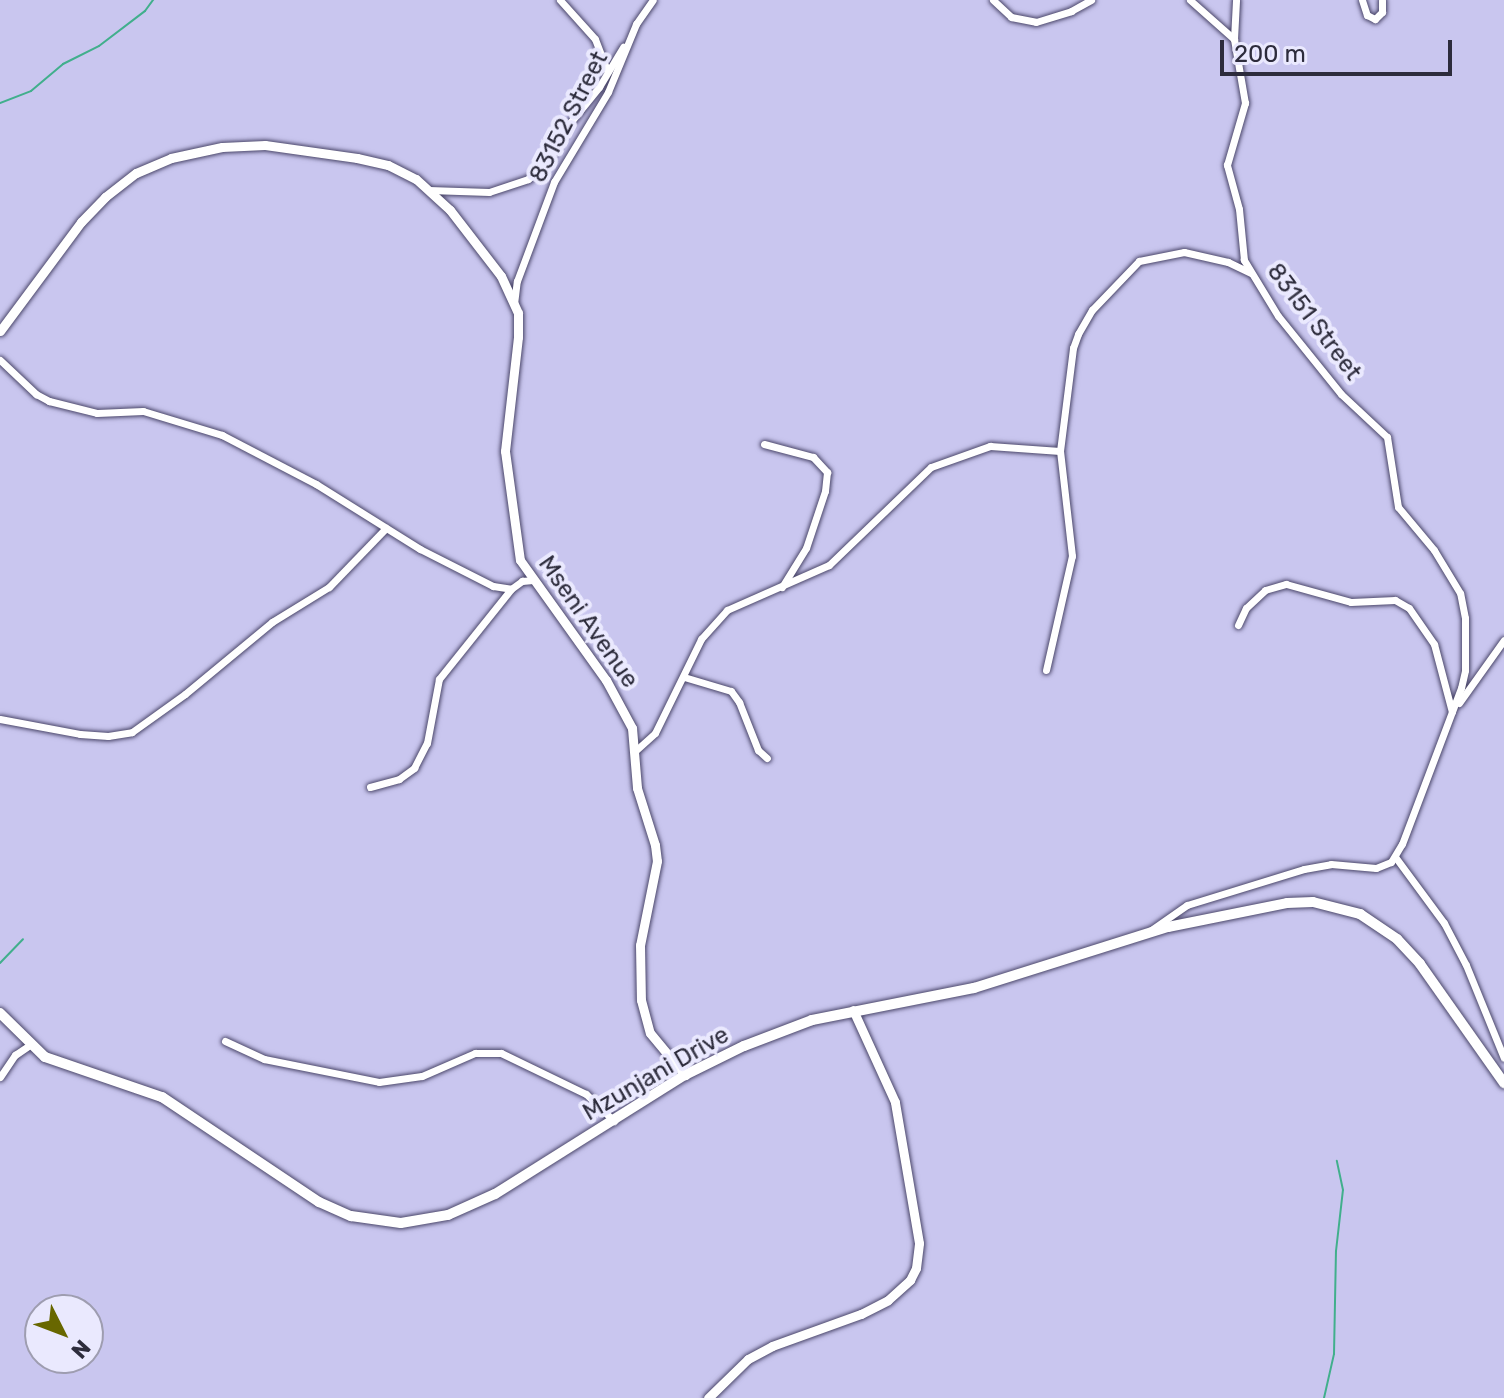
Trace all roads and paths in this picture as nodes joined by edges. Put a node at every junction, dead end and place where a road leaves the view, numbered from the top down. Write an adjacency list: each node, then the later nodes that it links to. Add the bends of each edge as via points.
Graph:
1 (560, 0): 11 (street, via 595,39)
2 (653, 0): 9 (street, 83152 Street)
3 (993, 0): 4 (street, via 1011,17 1036,22)
4 (1091, 0)
5 (1190, 0): 10 (street)
6 (1236, 0): 10 (street, 83151 Street)
7 (1362, 0): 8 (street, via 1367,15 1375,19 1381,16)
8 (1382, 0)
9 (629, 39): 11 (street, 83152 Street); 14 (street, 83152 Street, via 608,92 554,182 517,281)
10 (1234, 39): 13 (street, 83151 Street, via 1245,103 1227,175)
11 (607, 71): 12 (street, 83152 Street, via 548,162 528,179 489,192)
12 (429, 190): 14 (street, Mseni Avenue, via 486,254); 15 (street, Mseni Avenue, via 388,165 274,146 222,147 171,158 136,173 105,197)
13 (1251, 273): 18 (street, via 1184,252 1135,264 1092,310 1078,334); 27 (street, 83151 Street, via 1341,394 1383,430 1392,454 1398,507 1434,550 1460,593 1465,670)
14 (514, 304): 20 (street, Mseni Avenue, via 518,337 505,451 517,547)
15 (0, 331)
16 (0, 360): 19 (street, via 49,401 97,413 143,411 222,435)
17 (764, 444): 22 (street, via 813,457 827,472 806,548)
18 (1060, 451): 22 (street, via 990,446 931,467 829,565); 25 (street, via 1072,556)
19 (386, 528): 21 (street, via 479,579); 28 (street, via 329,587 272,622 132,732 80,734)
20 (533, 580): 21 (street); 29 (street, Mseni Avenue, via 621,703 632,728)
21 (511, 589): 31 (street, via 439,679 427,743 414,768 399,779)
22 (781, 589): 26 (street, via 744,601 719,618 694,651)
23 (1238, 625): 27 (street, via 1246,608 1265,590 1286,584 1351,602 1395,600 1409,608 1434,644)
24 (1504, 640): 27 (street)
25 (1046, 670)
26 (684, 677): 29 (street, via 655,733); 30 (street, via 731,691 758,750)
27 (1452, 712): 32 (street, 83151 Street)
28 (0, 719)
29 (634, 752): 39 (street, Mseni Avenue, via 637,788 657,861 640,945 641,1000 650,1033)
30 (767, 758)
31 (370, 787)
32 (1396, 858): 33 (street, via 1376,868 1316,866 1253,884 1178,909); 38 (street, via 1444,923)
33 (1148, 932): 34 (main road, Mzunjani Drive, via 974,988); 41 (main road, Mzunjani Drive, via 1287,903 1313,902 1360,914 1397,939 1420,964)
34 (853, 1010): 39 (main road, Mzunjani Drive, via 798,1025); 43 (street, via 895,1102 919,1243 916,1268 888,1300 748,1359)
35 (0, 1013): 37 (main road, Mzunjani Drive)
36 (225, 1041): 42 (street, via 264,1059 379,1082 422,1076 475,1053 501,1053 586,1094)
37 (30, 1045): 40 (street, via 15,1055); 42 (main road, Mzunjani Drive, via 51,1059 162,1097 319,1202 351,1216 383,1221 423,1222 448,1215 495,1194)
38 (1504, 1058)
39 (685, 1075): 42 (main road, Mzunjani Drive)
40 (0, 1077)
41 (1504, 1083)
42 (614, 1121)
43 (708, 1398)

